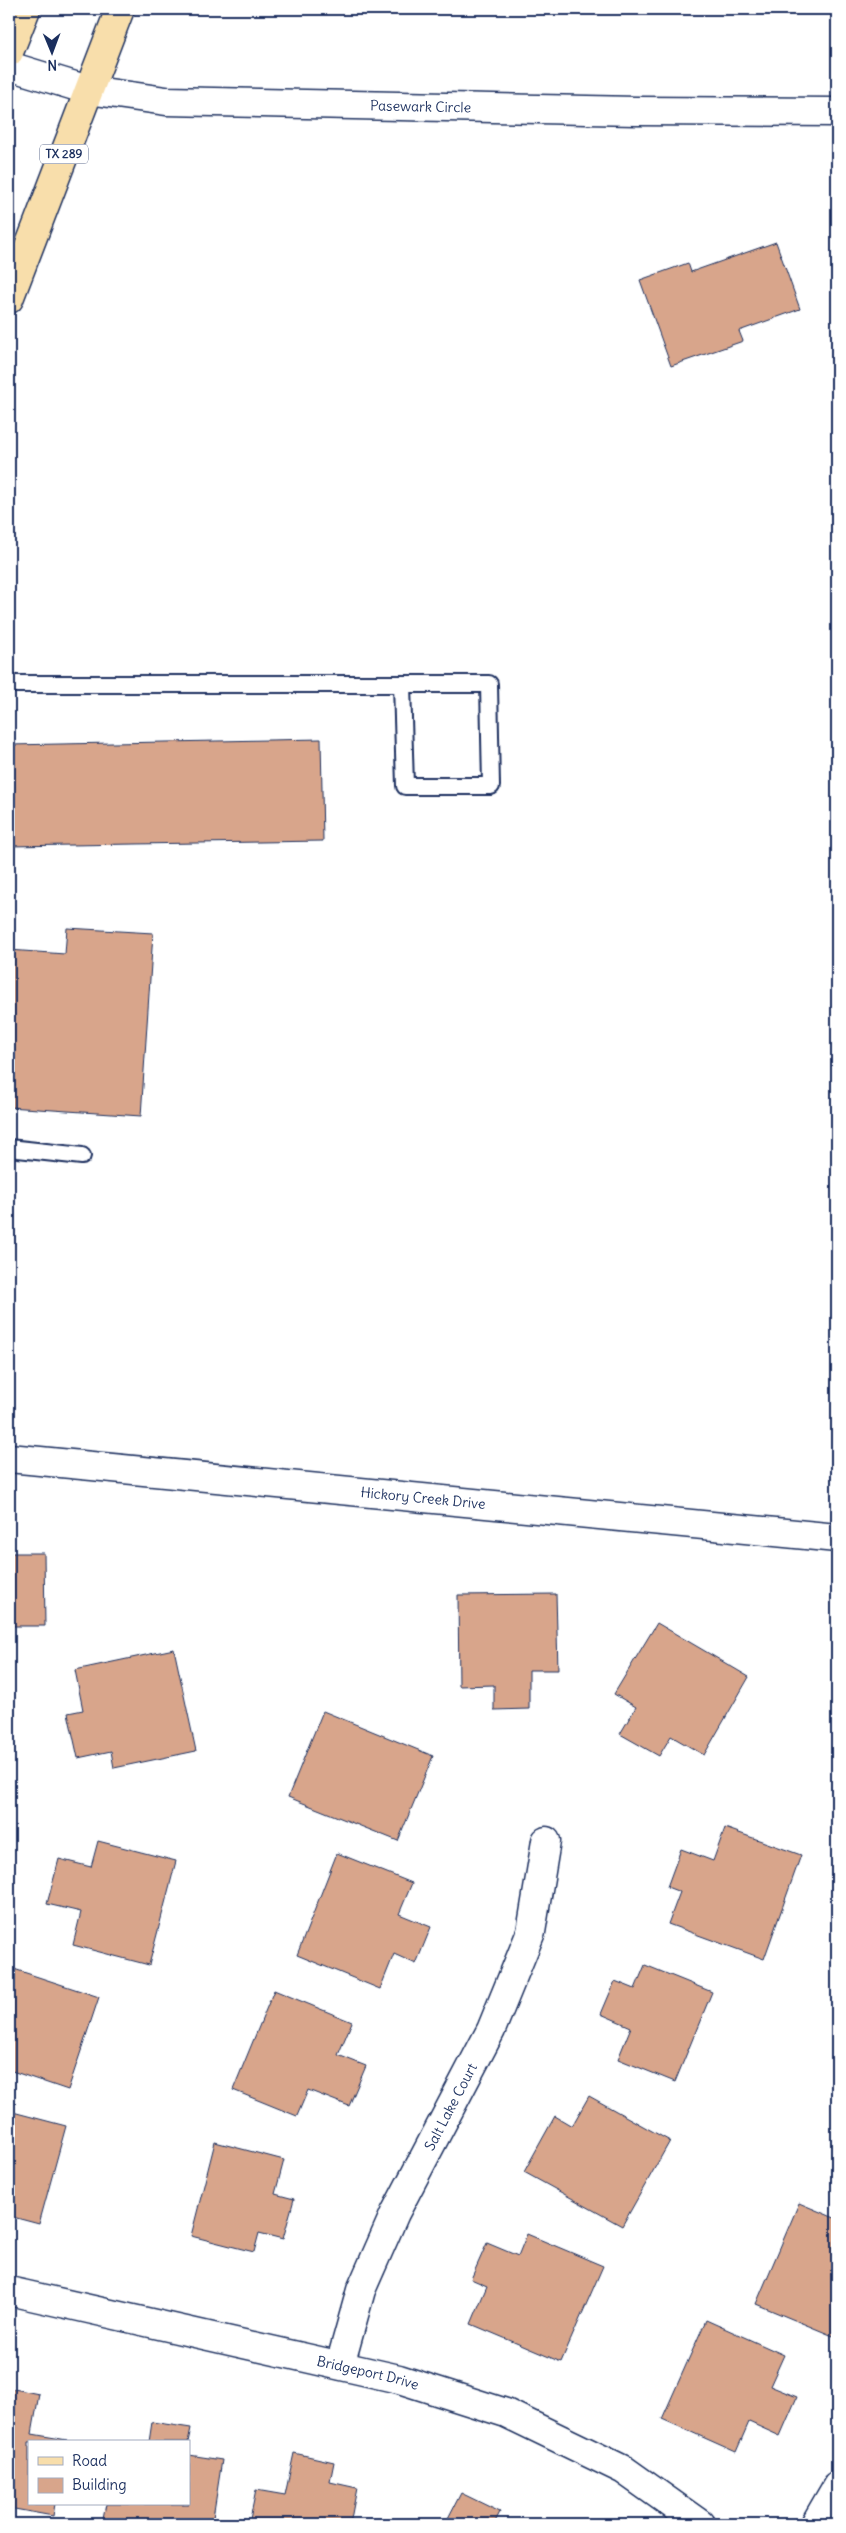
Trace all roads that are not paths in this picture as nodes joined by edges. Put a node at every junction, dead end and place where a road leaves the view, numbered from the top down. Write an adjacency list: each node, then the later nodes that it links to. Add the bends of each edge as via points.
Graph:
1 (26, 9): 3 (main road)
2 (120, 9): 5 (main road, TX 289)
3 (9, 52)
4 (9, 66): 5 (street, Pasewark Circle)
5 (88, 90): 6 (street, Pasewark Circle, via 166,101); 7 (main road, TX 289)
6 (837, 112)
7 (9, 299)
8 (9, 684): 9 (lane)
9 (402, 684): 9 (lane, via 489,684 491,786 405,786)
10 (9, 1148): 11 (lane)
11 (82, 1156)
12 (9, 1458): 13 (street, Hickory Creek Drive)
13 (837, 1538)
14 (546, 1841): 16 (street, Salt Lake Court, via 531,1932 491,2030 394,2213 361,2290)
15 (9, 2290): 16 (street, Bridgeport Drive)
16 (340, 2365): 18 (street, Bridgeport Drive, via 399,2379 506,2413 624,2470)
17 (837, 2486): 19 (street)
18 (700, 2524)
19 (815, 2524)

